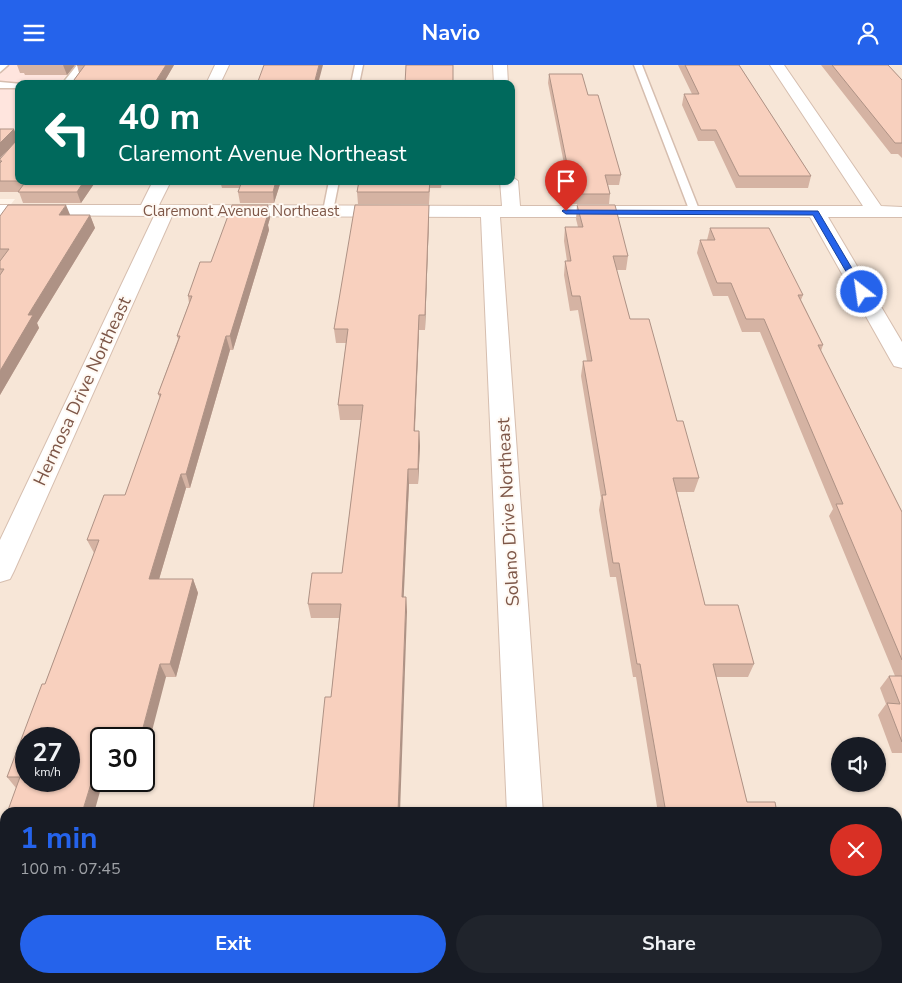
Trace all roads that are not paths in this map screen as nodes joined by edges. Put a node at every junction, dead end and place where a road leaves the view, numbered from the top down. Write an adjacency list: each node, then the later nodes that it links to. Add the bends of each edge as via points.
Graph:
1 (4, 65): 8 (lane)
2 (81, 65): 9 (lane)
3 (222, 65): 10 (street)
4 (359, 65): 11 (lane)
5 (500, 65): 12 (street)
6 (638, 65): 22 (lane)
7 (777, 65): 24 (street)
8 (0, 70)
9 (69, 80)
10 (215, 80)
11 (356, 80)
12 (501, 80)
13 (0, 85): 14 (lane)
14 (15, 85)
15 (161, 185): 19 (street, Hermosa Drive Northeast)
16 (333, 185): 20 (lane)
17 (508, 185): 21 (street, Solano Drive Northeast)
18 (0, 210): 19 (street, Claremont Avenue Northeast)
19 (156, 211): 20 (street, Claremont Avenue Northeast); 27 (street, Hermosa Drive Northeast)
20 (328, 211): 21 (street, Claremont Avenue Northeast)
21 (500, 211): 22 (street, Claremont Avenue Northeast); 28 (street, Solano Drive Northeast)
22 (695, 212): 23 (street, Claremont Avenue Northeast)
23 (816, 212): 24 (street, Claremont Avenue Northeast); 26 (street)
24 (876, 212): 25 (street, Claremont Avenue Northeast)
25 (902, 213)
26 (902, 361)
27 (0, 571)
28 (525, 807)

